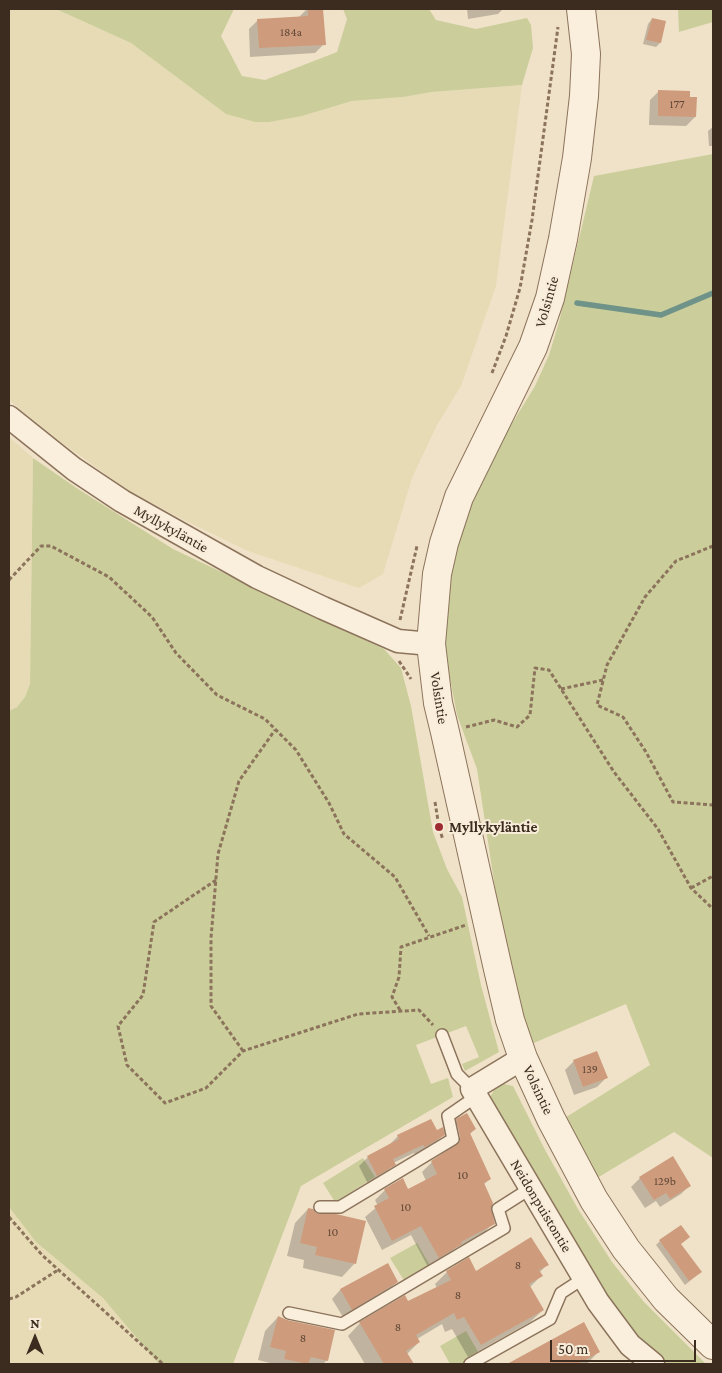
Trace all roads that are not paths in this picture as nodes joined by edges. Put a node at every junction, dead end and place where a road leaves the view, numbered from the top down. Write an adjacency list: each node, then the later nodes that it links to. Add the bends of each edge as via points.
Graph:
1 (570, 13): 3 (street, Volsintie, via 586,54 577,158 564,240 550,298 533,347 458,497 437,574)
2 (9, 417): 3 (street, Myllykyläntie, via 122,502 257,577 398,641)
3 (431, 644): 5 (street, Volsintie, via 438,703 510,1020)
4 (442, 1035): 6 (lane, via 457,1074)
5 (523, 1058): 6 (street); 11 (street, Volsintie, via 590,1192 626,1249 666,1299)
6 (474, 1093): 7 (street, Neidonpuistontie); 8 (lane, via 448,1116 453,1139 340,1207)
7 (530, 1188): 9 (street, Neidonpuistontie); 10 (lane, via 498,1209 504,1228 342,1324)
8 (320, 1207)
9 (584, 1278): 12 (lane, via 561,1293 550,1319); 13 (street, Neidonpuistontie, via 630,1344)
10 (289, 1313)
11 (713, 1345)
12 (470, 1364)
13 (653, 1364)

